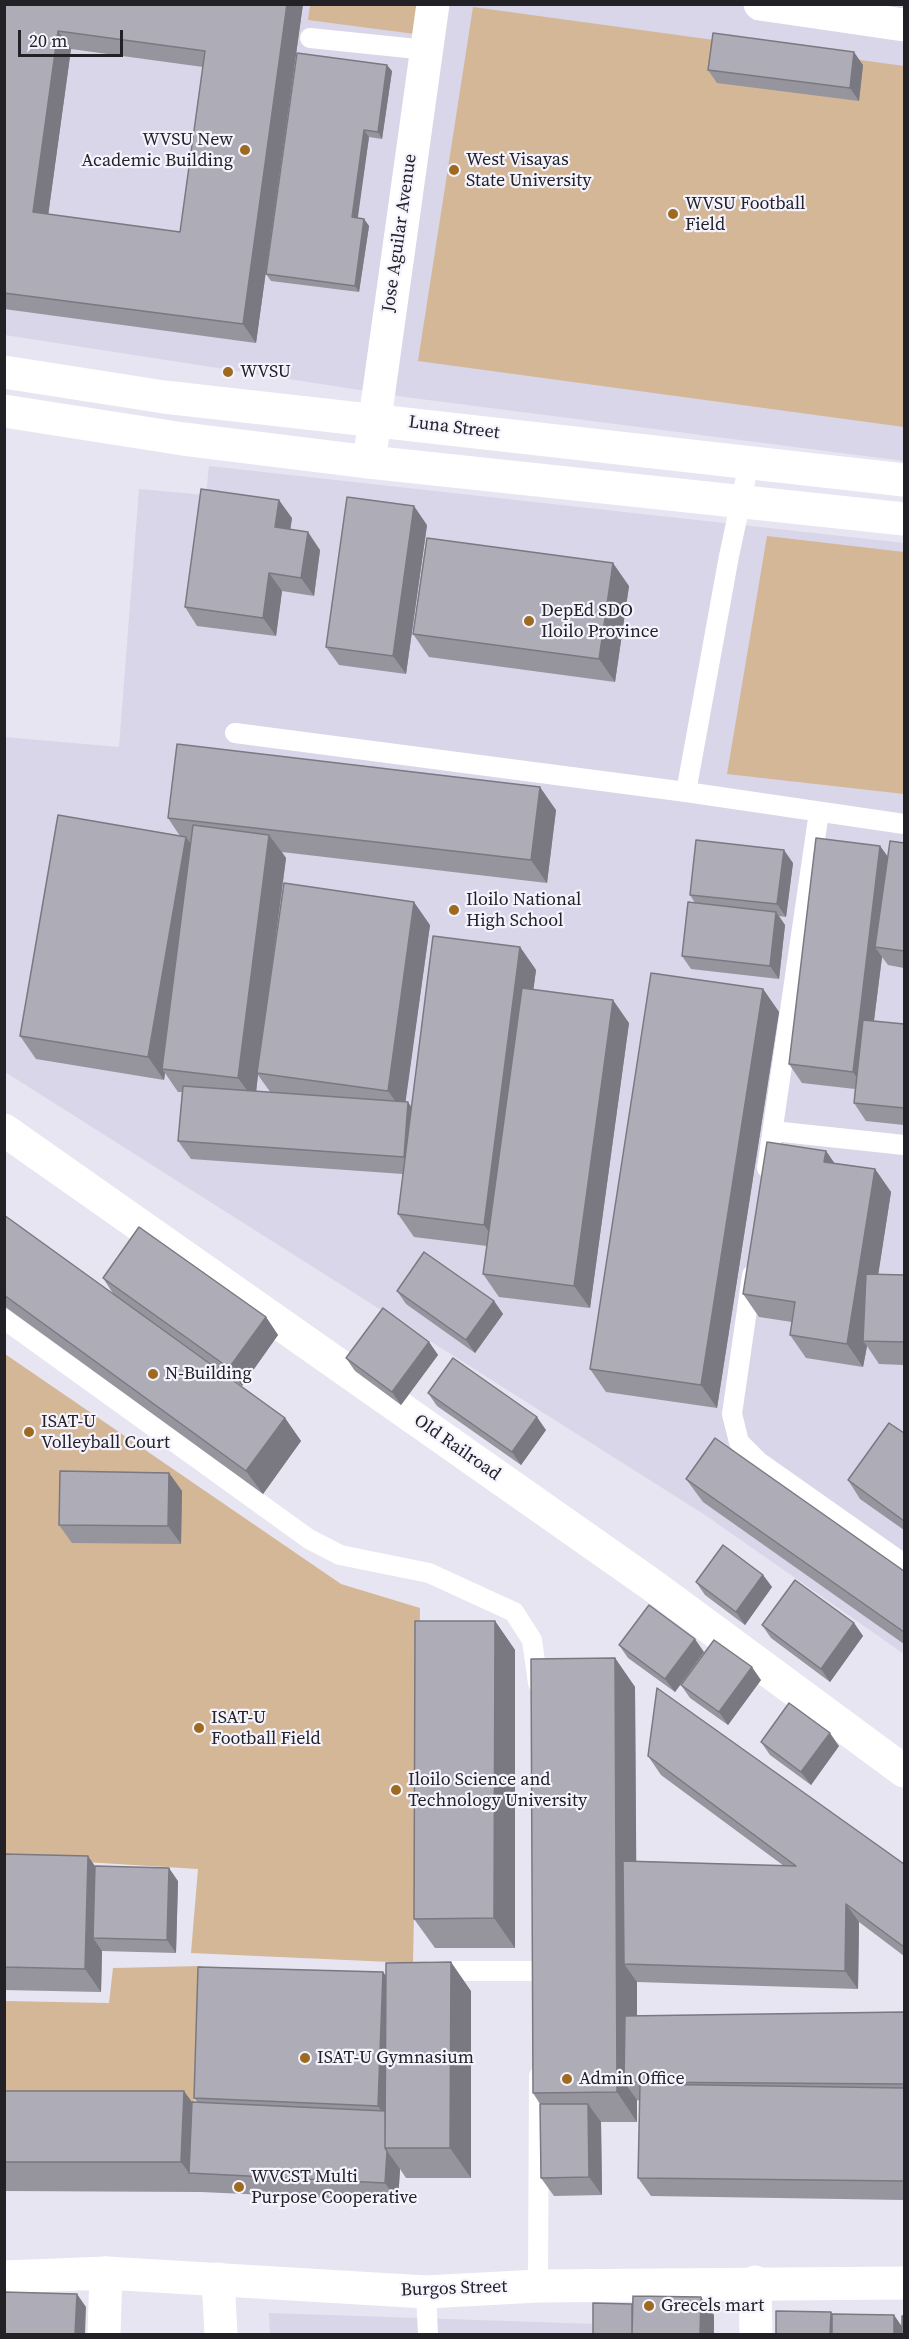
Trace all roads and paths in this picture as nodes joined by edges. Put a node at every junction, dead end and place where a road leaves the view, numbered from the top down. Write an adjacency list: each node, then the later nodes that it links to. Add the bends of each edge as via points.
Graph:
1 (433, 4): 5 (main road, Jose Aguilar Avenue)
2 (760, 4): 3 (main road)
3 (904, 25)
4 (310, 38): 5 (lane)
5 (427, 50): 8 (main road, Jose Aguilar Avenue)
6 (4, 372): 8 (main road, Luna Street, via 164,397)
7 (4, 411): 9 (main road)
8 (374, 419): 9 (main road, Jose Aguilar Avenue); 10 (main road, Luna Street)
9 (369, 462): 12 (main road)
10 (749, 463): 11 (main road, Luna Street); 12 (lane)
11 (904, 480)
12 (740, 501): 13 (main road); 15 (lane)
13 (904, 519)
14 (235, 733): 15 (lane)
15 (686, 792): 16 (lane)
16 (819, 812): 17 (lane); 19 (lane)
17 (904, 824)
18 (4, 1130): 26 (main road, Old Railroad, via 652,1585)
19 (773, 1131): 20 (lane); 21 (lane)
20 (904, 1146)
21 (764, 1190)
22 (754, 1261): 24 (lane, via 732,1414 739,1442 759,1462)
23 (4, 1319): 25 (lane, via 309,1539 340,1555 429,1573 514,1612 532,1640)
24 (904, 1564)
25 (538, 1698)
26 (904, 1771)
27 (540, 1947): 29 (lane)
28 (410, 1971): 29 (lane)
29 (540, 1971): 30 (lane)
30 (540, 1991)
31 (539, 2057): 37 (lane)
32 (106, 2273): 33 (main road, Burgos Street); 34 (main road, Burgos Street); 39 (main road)
33 (4, 2277)
34 (218, 2279): 38 (main road, Burgos Street); 40 (main road)
35 (755, 2282): 36 (main road, Burgos Street); 37 (main road, Burgos Street); 42 (main road)
36 (904, 2283)
37 (538, 2286): 38 (main road, Burgos Street)
38 (426, 2292): 41 (lane)
39 (104, 2334)
40 (221, 2334)
41 (428, 2334)
42 (756, 2334)

